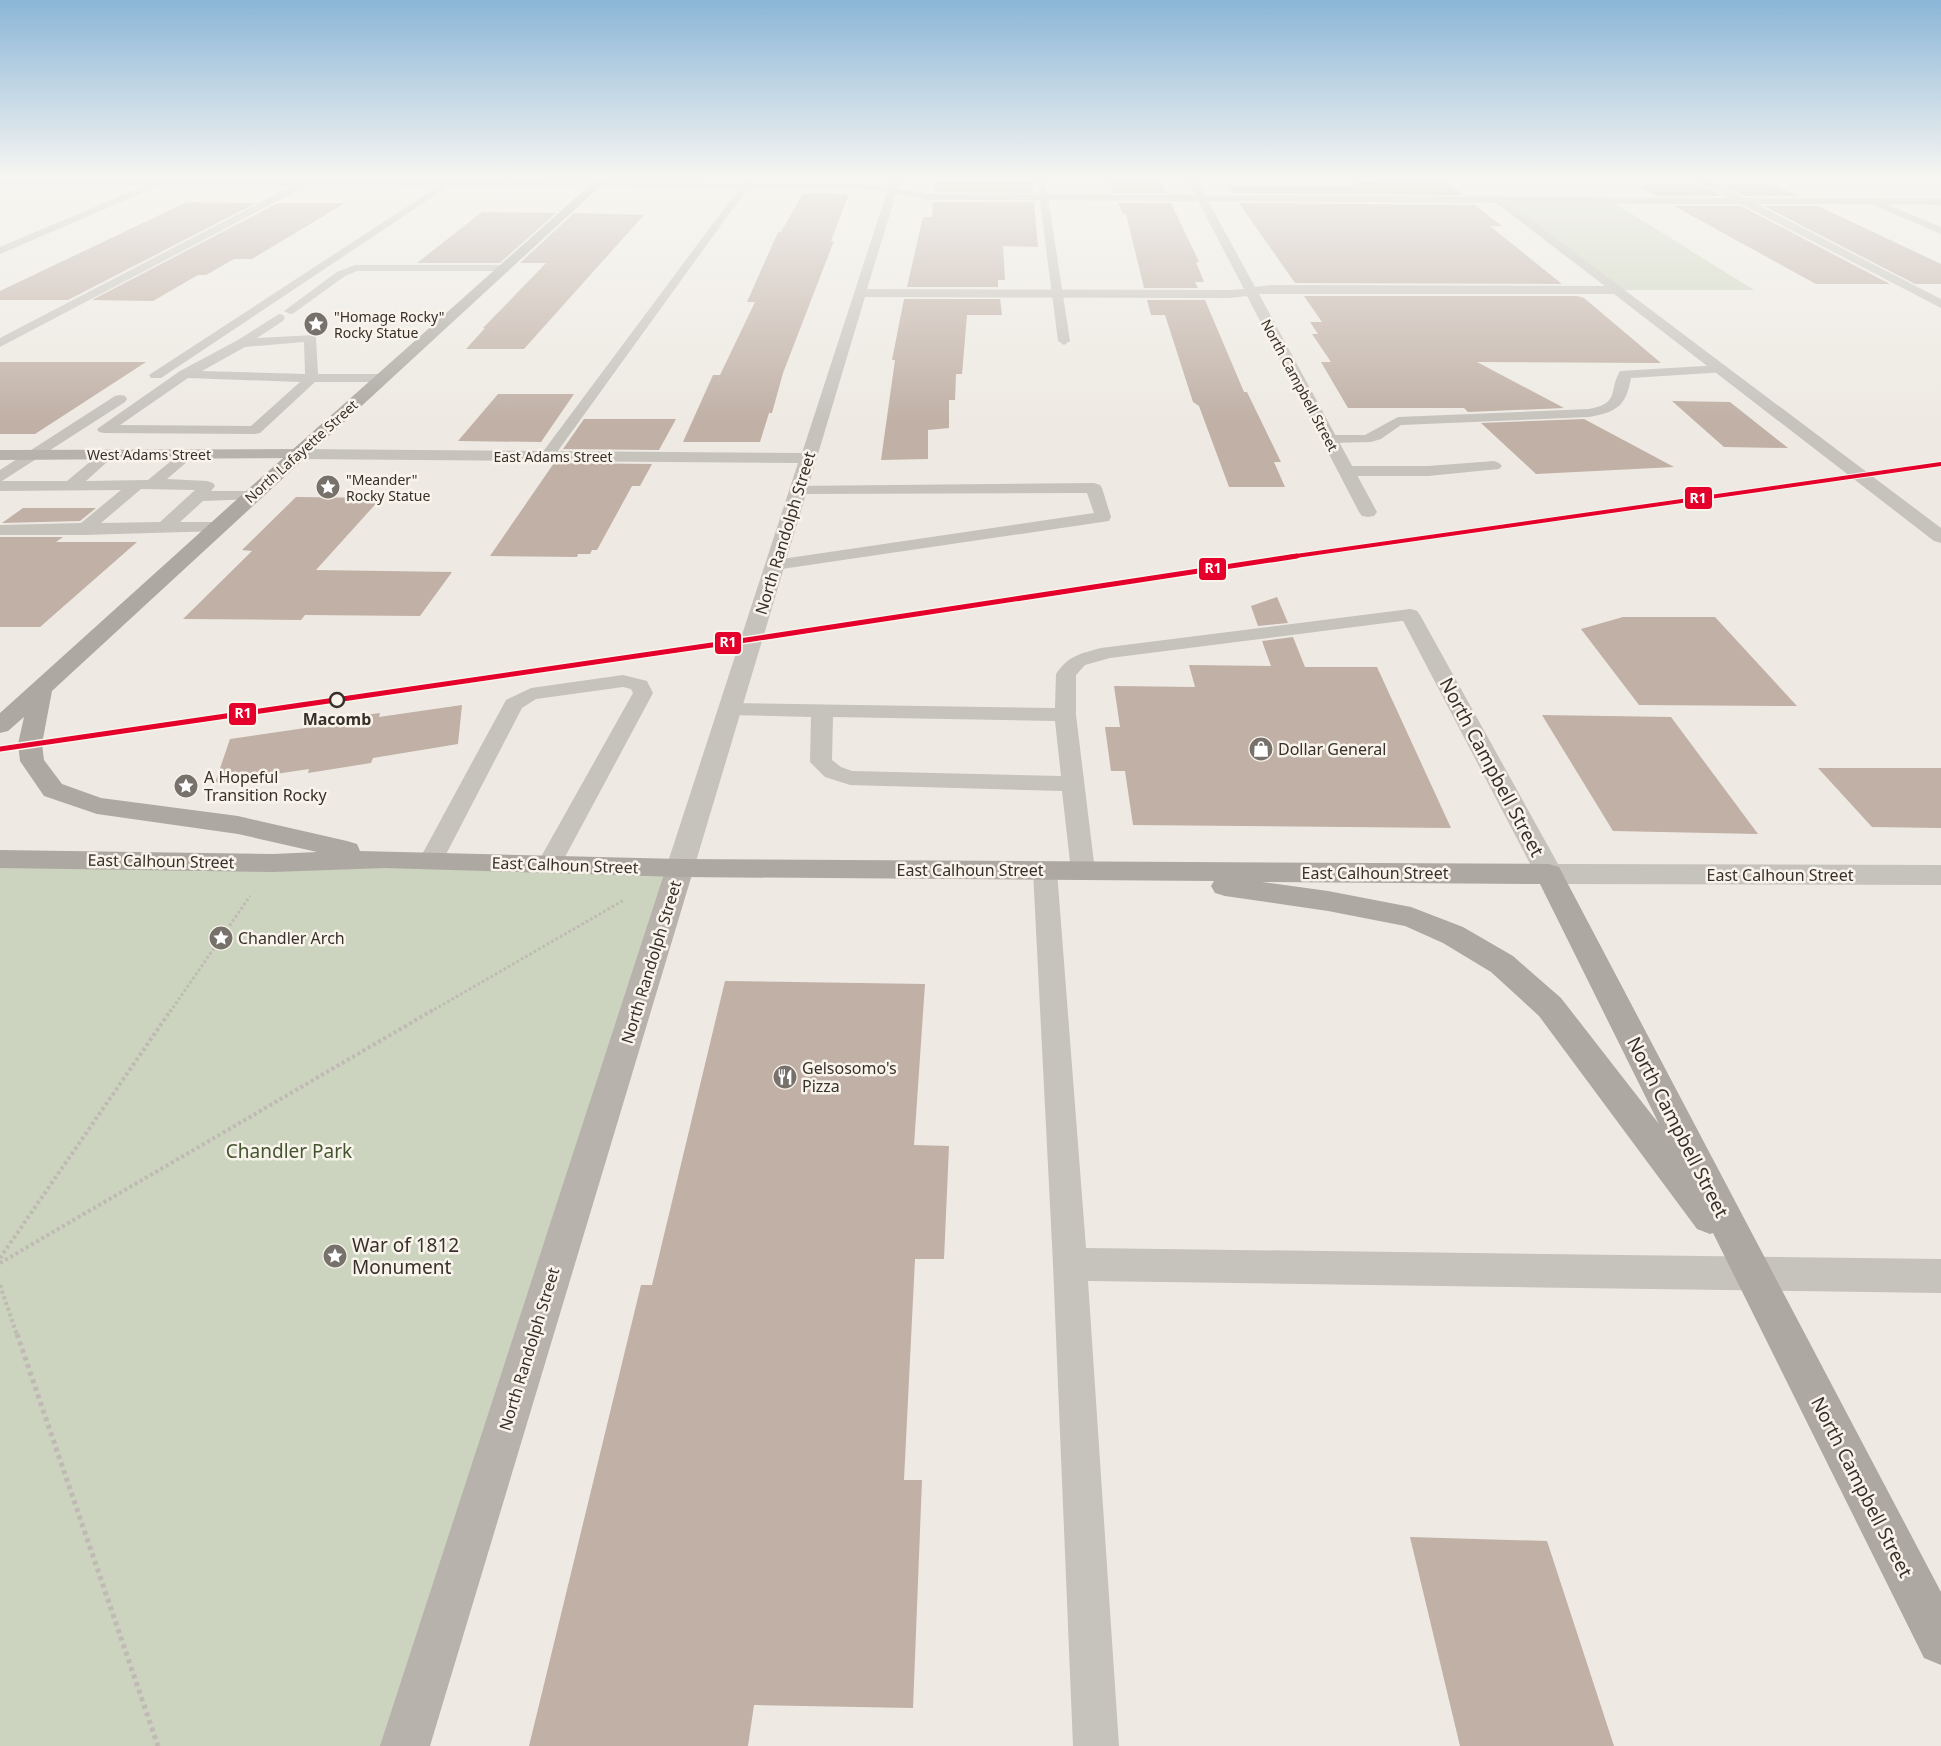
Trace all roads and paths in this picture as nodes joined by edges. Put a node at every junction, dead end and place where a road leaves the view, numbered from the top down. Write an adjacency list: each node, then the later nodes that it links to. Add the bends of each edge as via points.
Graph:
1 (160, 259): 28 (street)
2 (333, 259): 11 (lane)
3 (513, 259): 10 (highway, North Lafayette Street)
4 (691, 259): 42 (lane)
5 (871, 259): 18 (street, North Randolph Street)
6 (1052, 259): 19 (lane)
7 (1234, 259): 15 (street, North Campbell Street)
8 (1577, 259): 14 (street)
9 (1856, 259): 16 (street)
10 (504, 268): 12 (lane, via 356,268); 32 (highway, North Lafayette Street)
11 (312, 273): 12 (lane); 24 (lane)
12 (341, 274): 13 (lane); 20 (lane)
13 (439, 276)
14 (1617, 290): 15 (street, via 1271,289); 29 (street)
15 (1251, 292): 19 (street); 35 (street, North Campbell Street)
16 (1919, 292): 17 (street); 21 (street)
17 (1941, 292)
18 (860, 293): 19 (street); 43 (street, North Randolph Street)
19 (1057, 294): 26 (lane)
20 (306, 299): 22 (lane); 25 (lane, via 280,307)
21 (1941, 304)
22 (290, 311)
23 (279, 318): 27 (lane)
24 (221, 333): 25 (lane); 30 (lane, via 154,376)
25 (243, 337): 27 (lane); 30 (lane)
26 (1064, 341)
27 (258, 342): 31 (lane, via 310,338)
28 (0, 343)
29 (1721, 369): 35 (lane, via 1625,374 1621,394 1614,405 1593,413 1398,421 1366,439); 60 (street)
30 (185, 374): 31 (lane, via 252,371); 34 (lane, via 104,429)
31 (312, 378): 32 (lane); 34 (lane, via 254,430)
32 (383, 378): 38 (highway, North Lafayette Street)
33 (133, 390): 40 (lane)
34 (119, 429): 36 (lane)
35 (1329, 439): 45 (street, North Campbell Street)
36 (84, 454): 37 (street, West Adams Street); 40 (street, West Adams Street)
37 (108, 454): 41 (street, West Adams Street); 48 (lane)
38 (299, 454): 41 (street, West Adams Street); 42 (street, East Adams Street); 52 (highway, North Lafayette Street)
39 (0, 455): 40 (street, West Adams Street)
40 (34, 455): 46 (lane)
41 (187, 455): 49 (lane)
42 (547, 456): 43 (street, East Adams Street)
43 (808, 458): 50 (street, North Randolph Street)
44 (1494, 466): 45 (lane, via 1428,471)
45 (1346, 471): 54 (street, North Campbell Street)
46 (0, 478)
47 (0, 486): 48 (lane)
48 (71, 486): 49 (lane)
49 (156, 486): 51 (lane, via 207,486); 59 (lane)
50 (799, 489): 61 (street, North Randolph Street); 61 (lane, via 1094,488 1103,516)
51 (199, 496): 52 (lane); 55 (lane)
52 (251, 496): 56 (highway, North Lafayette Street)
53 (139, 512): 57 (lane)
54 (1368, 512)
55 (165, 526): 56 (lane); 57 (lane)
56 (219, 526): 63 (highway, North Lafayette Street)
57 (118, 529): 59 (lane)
58 (0, 530): 59 (lane)
59 (83, 530)
60 (1941, 537)
61 (775, 565): 64 (street, North Randolph Street)
62 (1410, 615): 66 (lane, via 1108,652 1078,661 1066,674); 78 (street, North Campbell Street)
63 (33, 696): 67 (highway); 68 (highway, North Lafayette Street); 71 (highway, via 32,761 53,790 97,806 238,825)
64 (730, 709): 65 (lane); 75 (street, North Randolph Street)
65 (822, 711): 66 (lane); 69 (lane, via 821,762 832,772 850,778)
66 (1065, 716): 69 (lane)
67 (0, 717)
68 (0, 726)
69 (1073, 784): 77 (lane)
70 (0, 859): 73 (highway, East Calhoun Street)
71 (385, 859): 72 (highway, East Calhoun Street); 73 (highway, East Calhoun Street)
72 (431, 860): 74 (highway, East Calhoun Street); 74 (lane, via 514,704 531,694 623,681 640,684 643,693)
73 (273, 863): 80 (path)
74 (549, 864): 75 (highway, East Calhoun Street)
75 (680, 868): 76 (highway, East Calhoun Street); 81 (path); 88 (street, North Randolph Street)
76 (1045, 871): 77 (highway, East Calhoun Street); 82 (lane)
77 (1094, 871): 78 (highway, East Calhoun Street); 83 (highway, via 1328,901 1411,917 1453,935 1502,964 1550,1007)
78 (1548, 874): 79 (street, East Calhoun Street); 83 (highway, North Campbell Street)
79 (1941, 875)
80 (0, 1258)
81 (0, 1263)
82 (1070, 1264): 83 (lane); 89 (lane)
83 (1753, 1273): 84 (lane); 86 (highway, North Campbell Street)
84 (1941, 1276)
85 (0, 1285): 87 (path)
86 (1941, 1641)
87 (158, 1746)
88 (404, 1746)
89 (1096, 1746)

